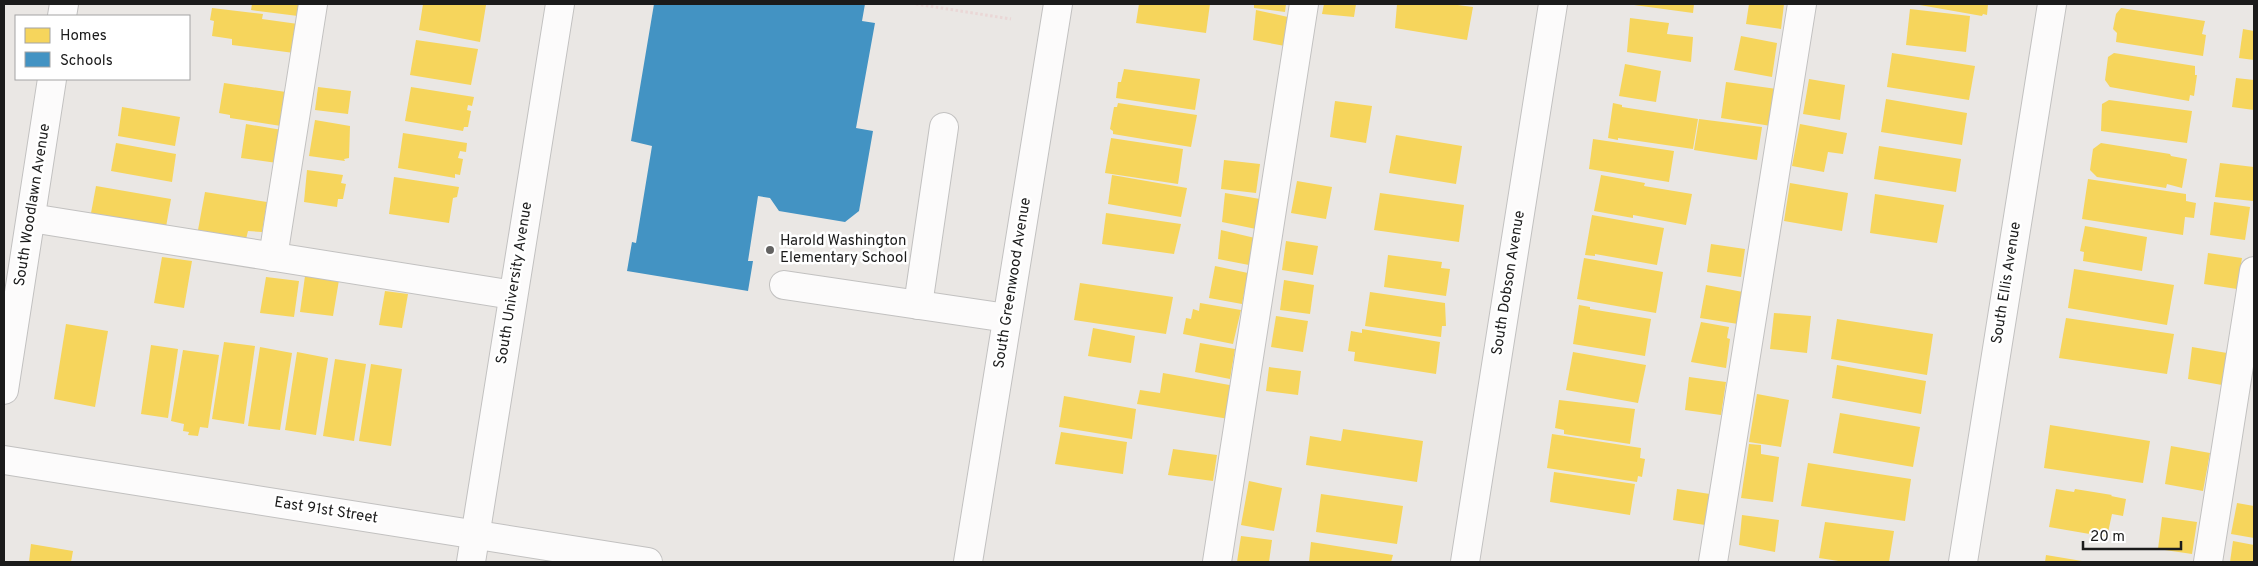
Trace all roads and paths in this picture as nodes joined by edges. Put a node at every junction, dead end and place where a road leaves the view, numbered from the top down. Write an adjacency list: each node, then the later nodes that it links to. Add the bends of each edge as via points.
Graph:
1 (312, 4): 13 (street)
2 (560, 4): 16 (street, South University Avenue)
3 (916, 4): 9 (path)
4 (1058, 4): 18 (street, South Greenwood Avenue)
5 (1304, 4): 25 (street)
6 (1553, 4): 26 (street, South Dobson Avenue)
7 (1802, 4): 27 (street)
8 (2052, 4): 28 (street, South Ellis Avenue)
9 (1011, 19)
10 (52, 80): 12 (street, South Woodlawn Avenue)
11 (944, 127): 17 (street)
12 (30, 218): 13 (street); 19 (street, South Woodlawn Avenue)
13 (273, 257): 16 (street)
14 (2254, 271): 29 (street)
15 (784, 285): 17 (street)
16 (513, 295): 21 (street, South University Avenue)
17 (918, 305): 18 (street)
18 (1007, 318): 24 (street, South Greenwood Avenue)
19 (4, 390)
20 (4, 460): 21 (street, East 91st Street)
21 (475, 535): 22 (street, South University Avenue); 23 (street, East 91st Street)
22 (471, 562)
23 (648, 562)
24 (968, 562)
25 (1216, 562)
26 (1465, 562)
27 (1713, 562)
28 (1963, 562)
29 (2208, 562)

